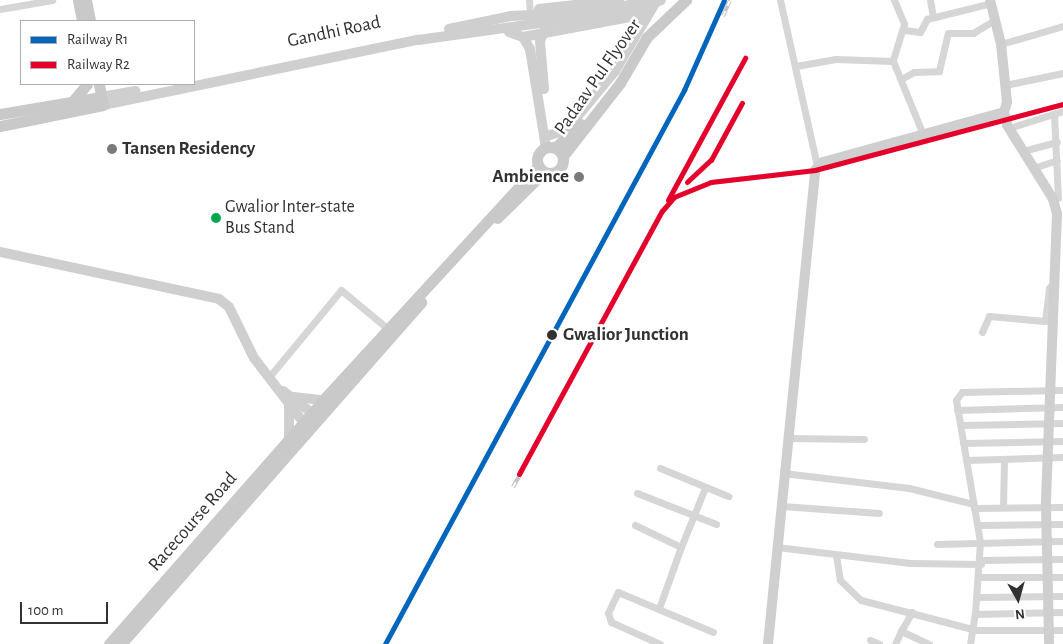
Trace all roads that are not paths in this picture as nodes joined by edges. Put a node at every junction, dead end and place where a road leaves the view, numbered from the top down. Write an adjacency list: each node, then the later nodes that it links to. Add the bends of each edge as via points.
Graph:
1 (52, 0): 16 (street)
2 (78, 0): 20 (main road)
3 (86, 0): 21 (main road)
4 (529, 0): 18 (street)
5 (619, 0): 14 (main road)
6 (644, 0): 22 (main road, via 609,11)
7 (657, 0): 17 (main road)
8 (661, 0): 22 (main road, bridge, via 626,13)
9 (677, 0): 32 (main road, Padaav Pul Flyover, via 652,23)
10 (686, 0): 32 (main road, Padaav Pul Flyover, via 658,23)
11 (780, 0): 31 (street)
12 (894, 0): 25 (street, via 903,13)
13 (930, 0): 19 (street)
14 (587, 2): 18 (main road, via 545,8)
15 (990, 2): 19 (street); 23 (main road)
16 (0, 9)
17 (646, 14): 27 (main road); 50 (main road, via 615,71)
18 (530, 15): 22 (main road); 34 (main road, Gandhi Road)
19 (933, 17): 25 (street, via 922,23 920,32)
20 (82, 20)
21 (90, 20)
22 (552, 20): 26 (main road); 27 (main road)
23 (995, 20): 29 (main road); 35 (street, via 973,32 948,33 939,70 914,72)
24 (1063, 26): 29 (street)
25 (904, 30): 30 (street)
26 (507, 31): 28 (main road); 36 (main road, via 418,40)
27 (541, 33): 28 (main road); 51 (main road)
28 (523, 37): 54 (main road, via 533,60)
29 (1001, 44): 42 (main road)
30 (893, 61): 31 (street, via 836,59); 35 (street)
31 (796, 66): 57 (street)
32 (625, 70): 50 (main road, Padaav Pul Flyover); 54 (main road, Padaav Pul Flyover)
33 (1063, 73): 42 (street)
34 (195, 79)
35 (901, 79): 52 (street)
36 (195, 83)
37 (88, 85): 44 (main road)
38 (90, 85): 43 (main road)
39 (99, 85): 43 (main road)
40 (164, 85): 43 (main road)
41 (186, 85): 43 (main road)
42 (1005, 85): 48 (main road)
43 (98, 102): 44 (main road); 49 (main road)
44 (70, 103): 46 (main road)
45 (1063, 111): 47 (street)
46 (0, 114)
47 (1054, 114): 48 (street); 53 (street)
48 (1006, 120): 52 (main road); 55 (main road)
49 (0, 126)
50 (565, 134): 51 (main road); 54 (main road, Padaav Pul Flyover)
51 (550, 135): 54 (main road)
52 (924, 136): 57 (main road)
53 (1057, 142): 55 (street); 56 (street)
54 (554, 150): 59 (main road, via 539,153); 59 (main road, via 557,172)
55 (1023, 152): 58 (main road)
56 (1057, 160): 58 (street); 60 (street)
57 (817, 165): 78 (main road)
58 (1033, 168): 60 (main road)
59 (541, 169): 64 (main road); 73 (main road)
60 (1058, 198): 62 (main road)
61 (0, 252): 66 (main road, via 219,299 229,307 254,358)
62 (1056, 280): 63 (main road); 65 (street, via 1049,288 1045,321 989,316)
63 (1060, 300): 67 (main road)
64 (388, 328): 66 (street, via 341,290); 69 (main road)
65 (982, 332)
66 (269, 377): 68 (main road)
67 (1058, 390): 70 (main road); 72 (street, via 962,392 957,396)
68 (291, 400): 69 (main road); 73 (main road); 77 (main road); 82 (main road)
69 (323, 400): 73 (main road)
70 (1050, 407): 71 (street); 72 (street); 75 (main road)
71 (1063, 407)
72 (957, 410): 76 (street)
73 (316, 416): 77 (main road)
74 (1063, 423): 75 (street)
75 (1049, 424): 76 (street); 80 (main road)
76 (961, 425): 83 (street)
77 (307, 427): 82 (main road, Racecourse Road); 134 (main road, Racecourse Road)
78 (787, 438): 79 (street); 89 (main road)
79 (864, 439)
80 (1048, 441): 81 (street); 83 (street); 84 (main road)
81 (1063, 441)
82 (289, 442): 133 (main road, Racecourse Road)
83 (963, 443): 87 (street)
84 (1048, 457): 85 (street); 86 (street); 96 (main road)
85 (1063, 457)
86 (1004, 459): 87 (street); 95 (street)
87 (966, 460): 94 (street)
88 (660, 468): 90 (street)
89 (783, 473): 93 (main road); 94 (street, via 909,488)
90 (706, 488): 92 (street); 99 (street)
91 (637, 493): 99 (street)
92 (728, 496)
93 (782, 506): 98 (street); 110 (main road)
94 (974, 506): 95 (street); 104 (street)
95 (1003, 507): 96 (street)
96 (1046, 507): 97 (street); 101 (main road)
97 (1063, 507)
98 (878, 513)
99 (694, 514): 100 (street); 109 (street)
100 (716, 524)
101 (1048, 524): 102 (street); 104 (street); 105 (main road)
102 (1063, 524)
103 (635, 525): 109 (street)
104 (978, 525): 107 (street)
105 (1049, 541): 106 (street); 107 (street); 112 (main road)
106 (1063, 541)
107 (980, 542): 108 (street); 114 (street)
108 (937, 544)
109 (681, 547): 121 (street)
110 (777, 547): 111 (street); 136 (main road)
111 (836, 555): 114 (street); 122 (street, via 837,573 852,594)
112 (1049, 560): 113 (street); 114 (street); 115 (main road)
113 (1063, 560)
114 (981, 562): 117 (street)
115 (1050, 577): 116 (street); 117 (street); 118 (main road)
116 (1063, 577)
117 (980, 578): 120 (street)
118 (1050, 596): 119 (street); 120 (street); 123 (main road)
119 (1063, 596)
120 (978, 597): 125 (street)
121 (659, 608): 130 (street); 132 (street, via 618,592 608,613 611,622)
122 (912, 612): 126 (street); 129 (street)
123 (1050, 612): 124 (street); 125 (street); 127 (main road)
124 (1063, 612)
125 (976, 614): 126 (street)
126 (972, 629): 127 (street); 140 (street)
127 (1049, 630): 128 (street); 141 (main road)
128 (1063, 630)
129 (902, 631): 138 (street); 139 (street)
130 (713, 632)
131 (870, 640): 137 (street)
132 (649, 642): 135 (street)
133 (109, 644)
134 (121, 644)
135 (660, 644)
136 (768, 644)
137 (879, 644)
138 (895, 644)
139 (929, 644)
140 (970, 644)
141 (1049, 644)

